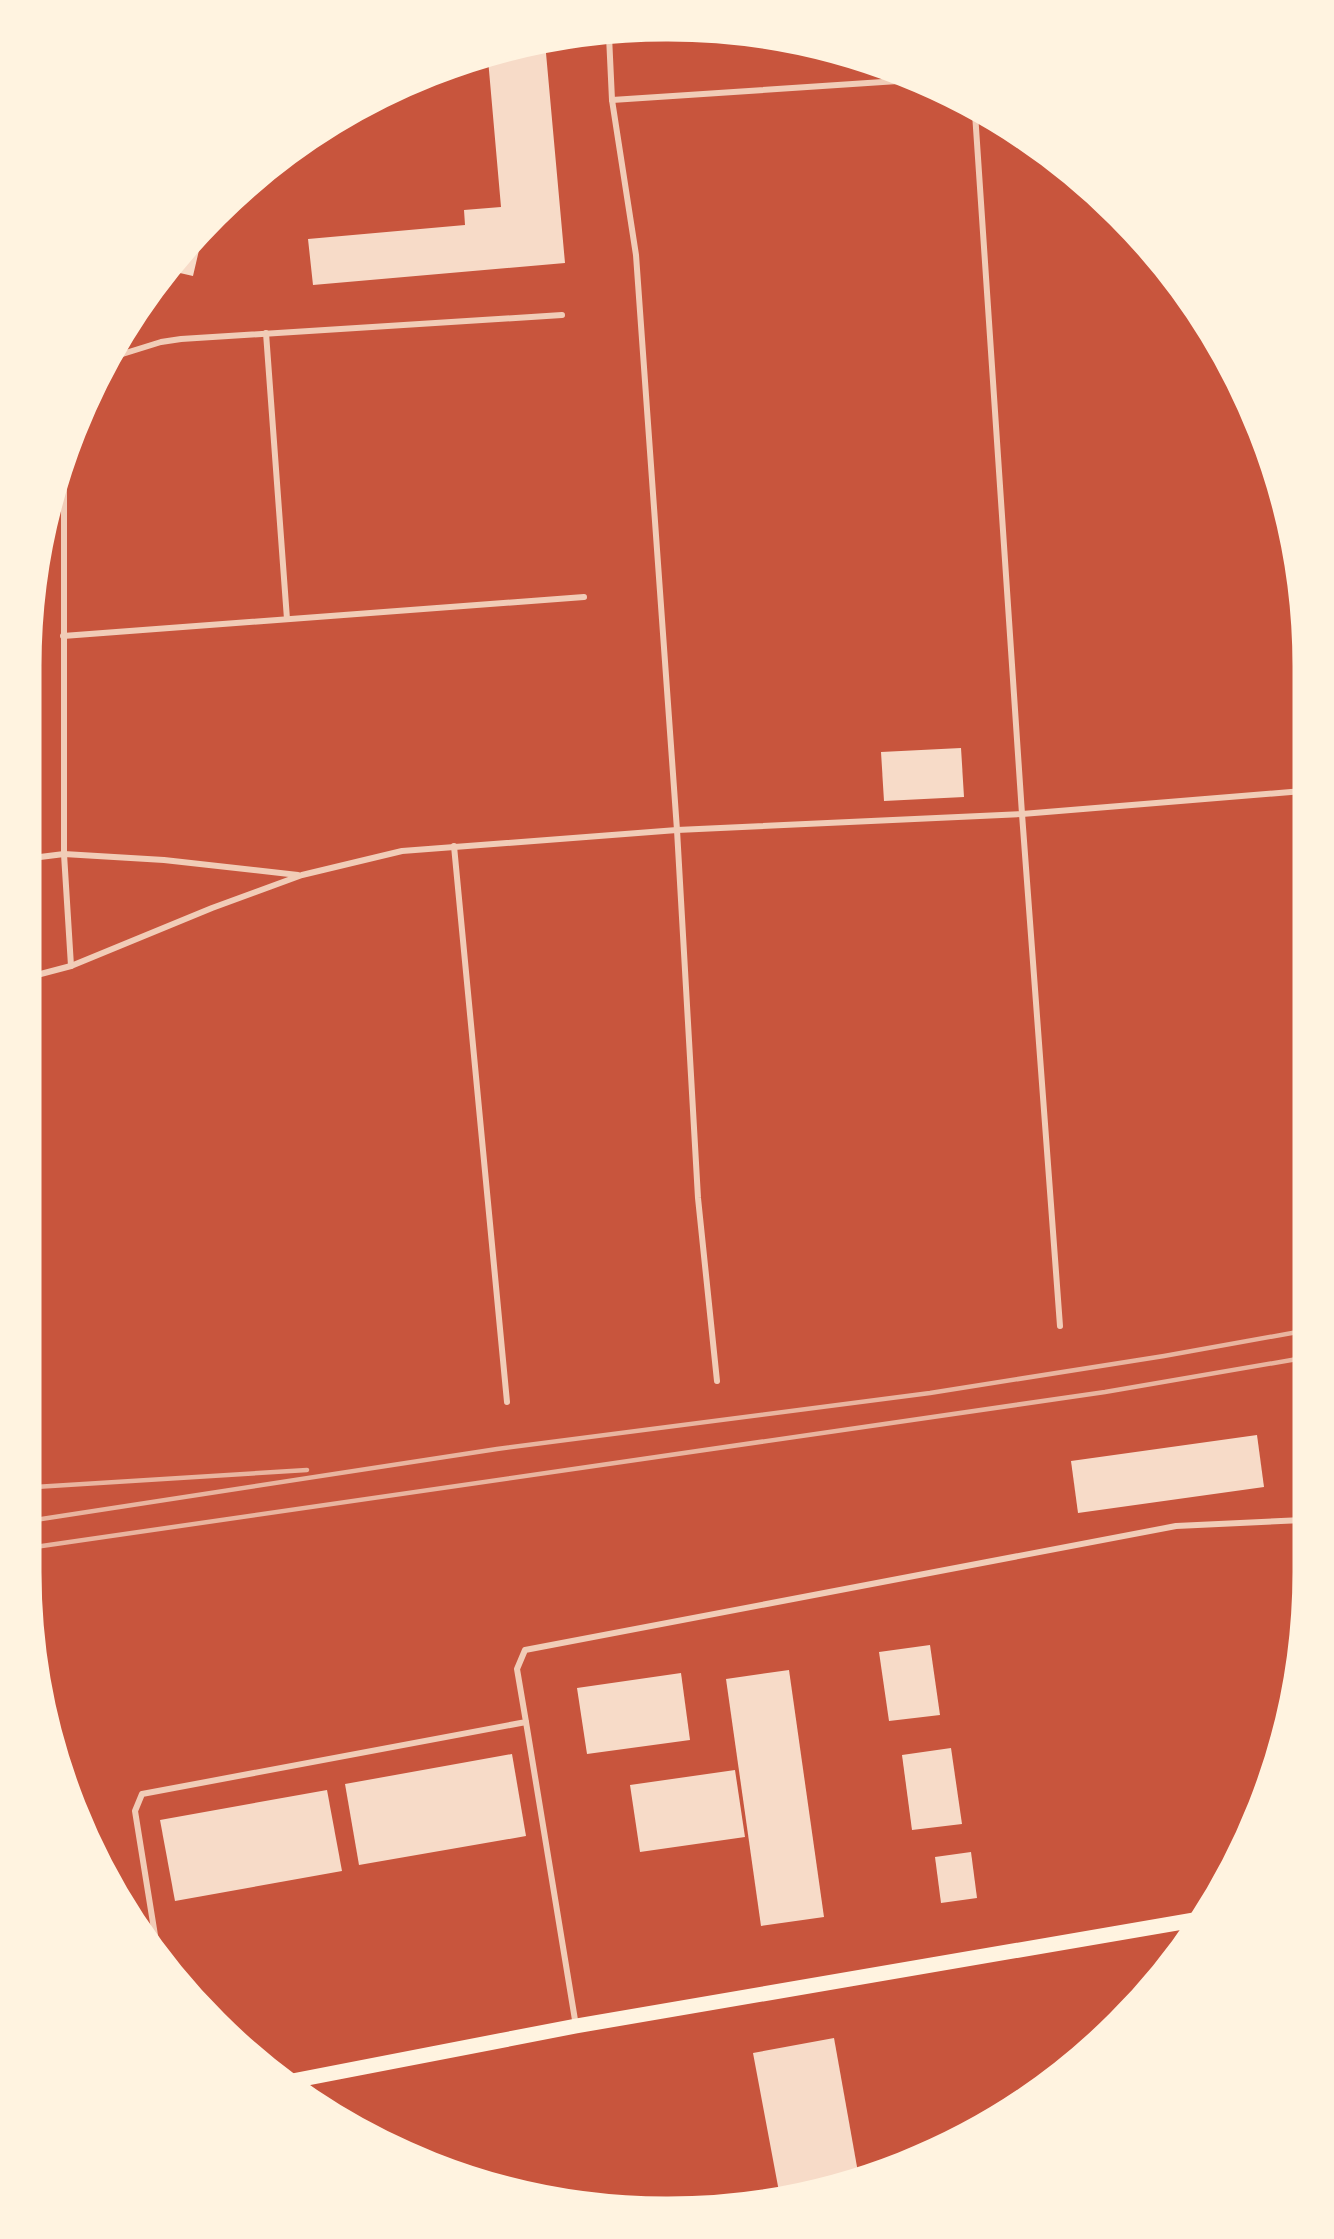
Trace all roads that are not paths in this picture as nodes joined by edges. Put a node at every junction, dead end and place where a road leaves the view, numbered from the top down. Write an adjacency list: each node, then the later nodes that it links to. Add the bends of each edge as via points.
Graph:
1 (609, 44): 3 (street)
2 (889, 82): 3 (street)
3 (612, 100): 14 (street, via 636,255)
4 (976, 122): 13 (street)
5 (562, 315): 6 (street)
6 (266, 333): 7 (street, via 181,339); 10 (street)
7 (124, 353)
8 (64, 499): 11 (street)
9 (584, 597): 10 (street)
10 (287, 619): 11 (street)
11 (63, 636): 16 (street)
12 (1294, 792): 13 (street)
13 (1022, 814): 14 (street); 21 (street)
14 (677, 830): 15 (street); 22 (street, via 698,1198)
15 (454, 846): 18 (street, via 402,851); 23 (street)
16 (63, 854): 17 (street); 18 (street); 19 (street)
17 (40, 857)
18 (302, 875): 19 (street)
19 (71, 966): 20 (street)
20 (40, 974)
21 (1060, 1326)
22 (717, 1381)
23 (507, 1402)
24 (1294, 1520): 25 (street, via 1176,1526 525,1650 517,1669)
25 (526, 1722): 27 (street, via 142,1794 135,1811); 28 (street)
26 (1188, 1920): 28 (main road)
27 (154, 1932)
28 (576, 2026): 29 (main road)
29 (300, 2079)

